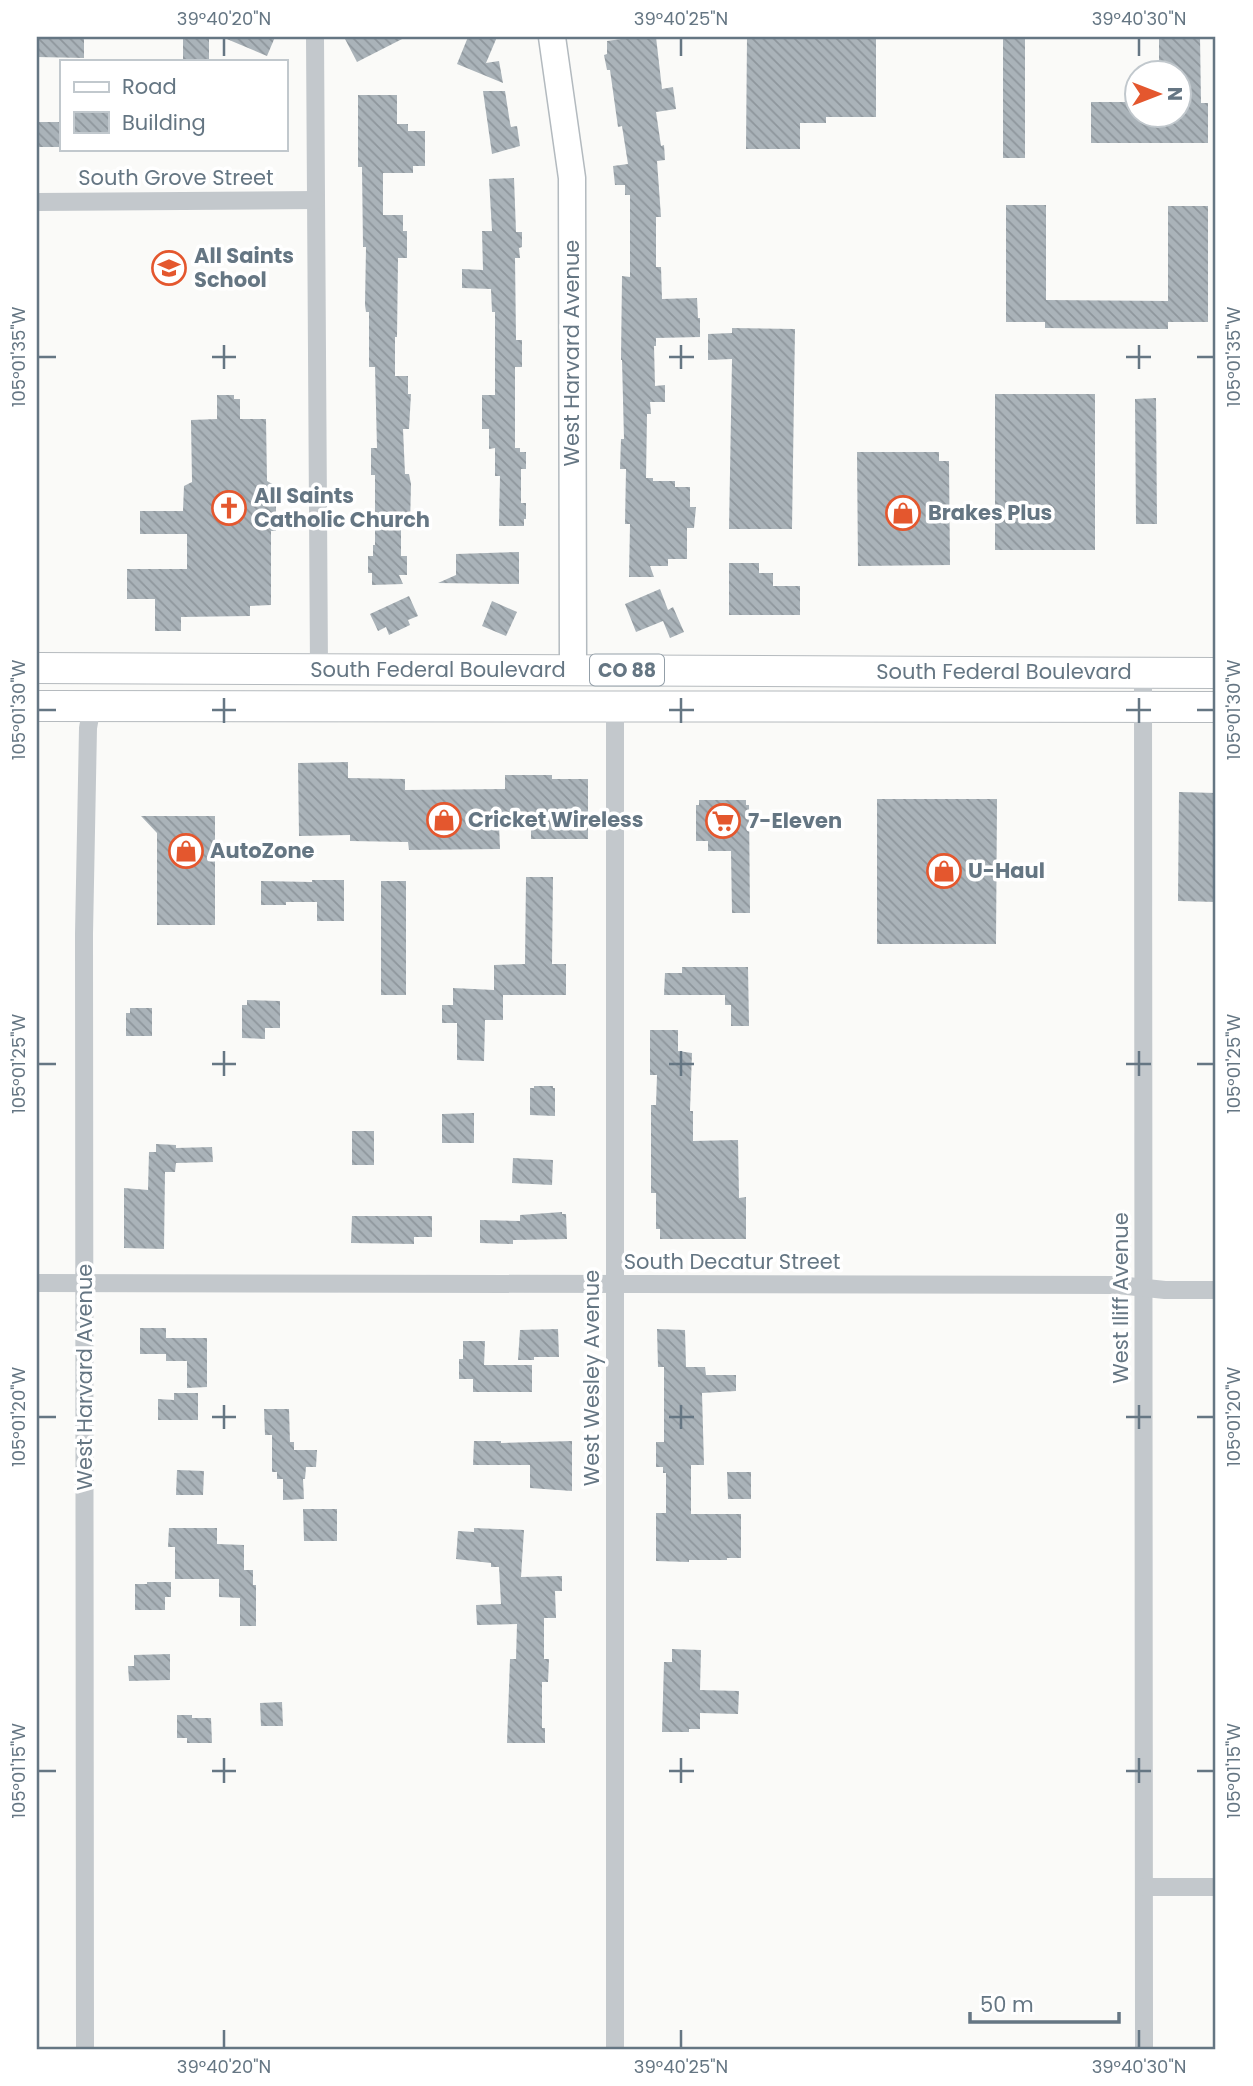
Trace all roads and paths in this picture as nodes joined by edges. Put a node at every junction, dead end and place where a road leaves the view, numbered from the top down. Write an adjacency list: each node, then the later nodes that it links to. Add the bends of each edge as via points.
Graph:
1 (315, 37): 3 (street)
2 (552, 37): 8 (street, West Harvard Avenue, via 572,178)
3 (316, 200): 4 (street, South Grove Street); 7 (street)
4 (37, 202)
5 (37, 668): 6 (main road, South Federal Boulevard / CO 88)
6 (226, 669): 7 (main road, South Federal Boulevard / CO 88); 13 (main road, via 121,682 107,688)
7 (319, 669): 8 (main road, South Federal Boulevard / CO 88)
8 (573, 670): 9 (main road, South Federal Boulevard / CO 88); 14 (main road, via 565,687 552,691 442,695)
9 (825, 671): 10 (main road, South Federal Boulevard / CO 88); 15 (main road, via 783,685 629,689)
10 (1143, 672): 11 (main road, South Federal Boulevard / CO 88); 16 (street, West Iliff Avenue)
11 (1216, 673)
12 (37, 706): 13 (main road, South Federal Boulevard / CO 88)
13 (92, 706): 14 (main road, South Federal Boulevard / CO 88); 19 (street, West Harvard Avenue, via 84,934)
14 (393, 706): 15 (main road, South Federal Boulevard / CO 88)
15 (615, 706): 16 (main road, South Federal Boulevard / CO 88); 20 (street, West Wesley Avenue)
16 (1142, 707): 17 (main road, South Federal Boulevard / CO 88); 21 (street, West Iliff Avenue)
17 (1216, 707)
18 (37, 1283): 19 (street, South Decatur Street)
19 (85, 1283): 20 (street, South Decatur Street); 25 (street, West Harvard Avenue)
20 (615, 1284): 21 (street, South Decatur Street); 26 (street, West Wesley Avenue)
21 (1143, 1288): 22 (street, South Decatur Street); 23 (street, West Iliff Avenue)
22 (1216, 1290)
23 (1144, 1887): 24 (street); 27 (street, West Iliff Avenue)
24 (1216, 1887)
25 (85, 2049)
26 (615, 2049)
27 (1144, 2049)

